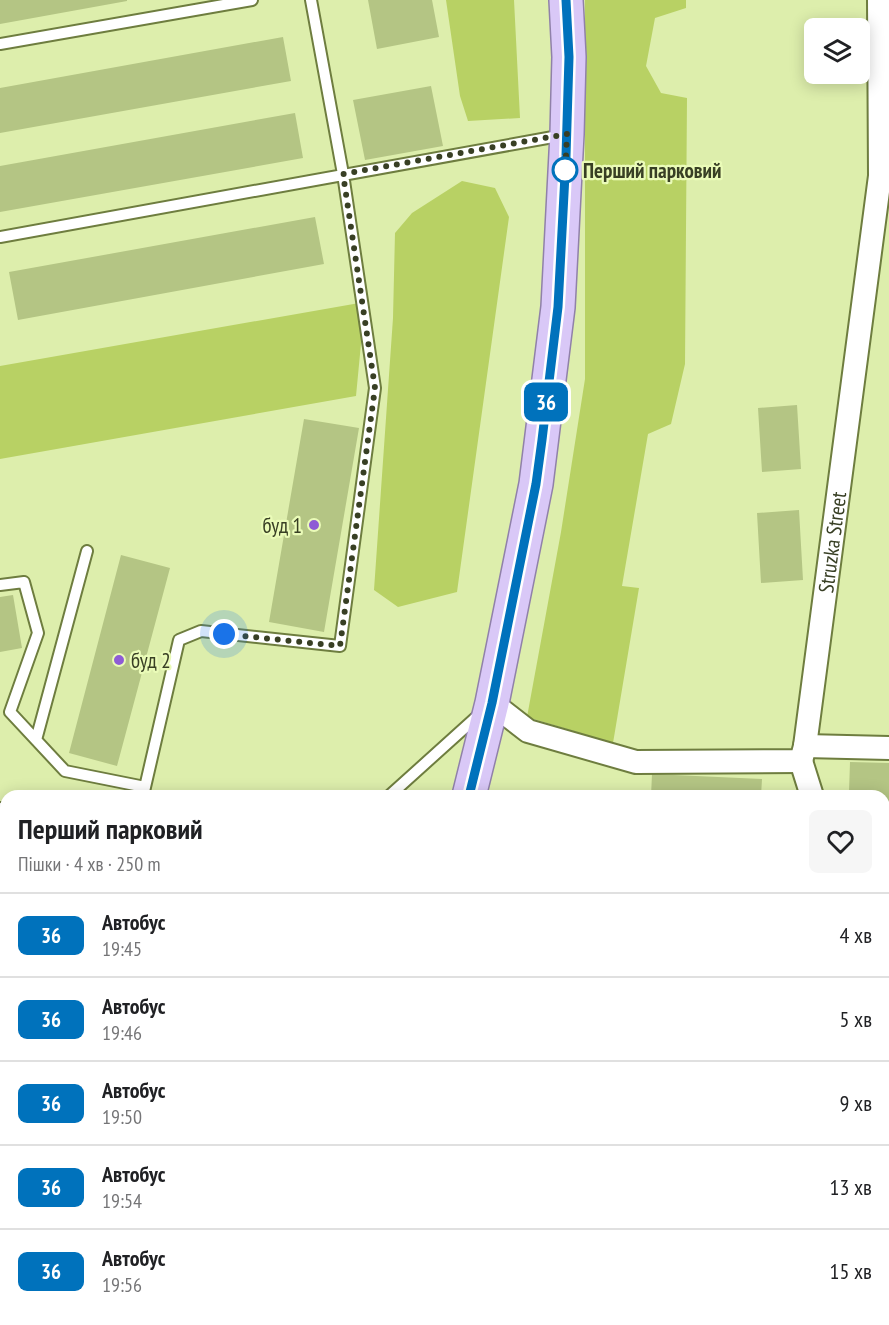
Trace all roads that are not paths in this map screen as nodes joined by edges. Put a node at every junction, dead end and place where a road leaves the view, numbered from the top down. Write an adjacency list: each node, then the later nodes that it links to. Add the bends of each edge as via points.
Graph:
1 (252, 0): 5 (lane)
2 (311, 0): 7 (lane)
3 (566, 0): 6 (main road)
4 (879, 0): 8 (street, Struzka Street)
5 (0, 44)
6 (567, 134): 7 (lane); 12 (main road, via 558,307 536,484)
7 (343, 174): 9 (lane); 17 (lane, via 375,388 340,646 201,632 179,640)
8 (884, 175): 15 (street, Struzka Street)
9 (0, 237)
10 (87, 550): 13 (lane)
11 (0, 585): 13 (lane, via 24,582 38,633 10,712)
12 (492, 703): 15 (street, via 528,731 636,762); 18 (lane); 19 (main road)
13 (36, 740): 16 (lane, via 65,771)
14 (889, 748): 15 (street)
15 (803, 754): 20 (street)
16 (136, 790)
17 (144, 790)
18 (396, 790)
19 (470, 790)
20 (811, 790)

